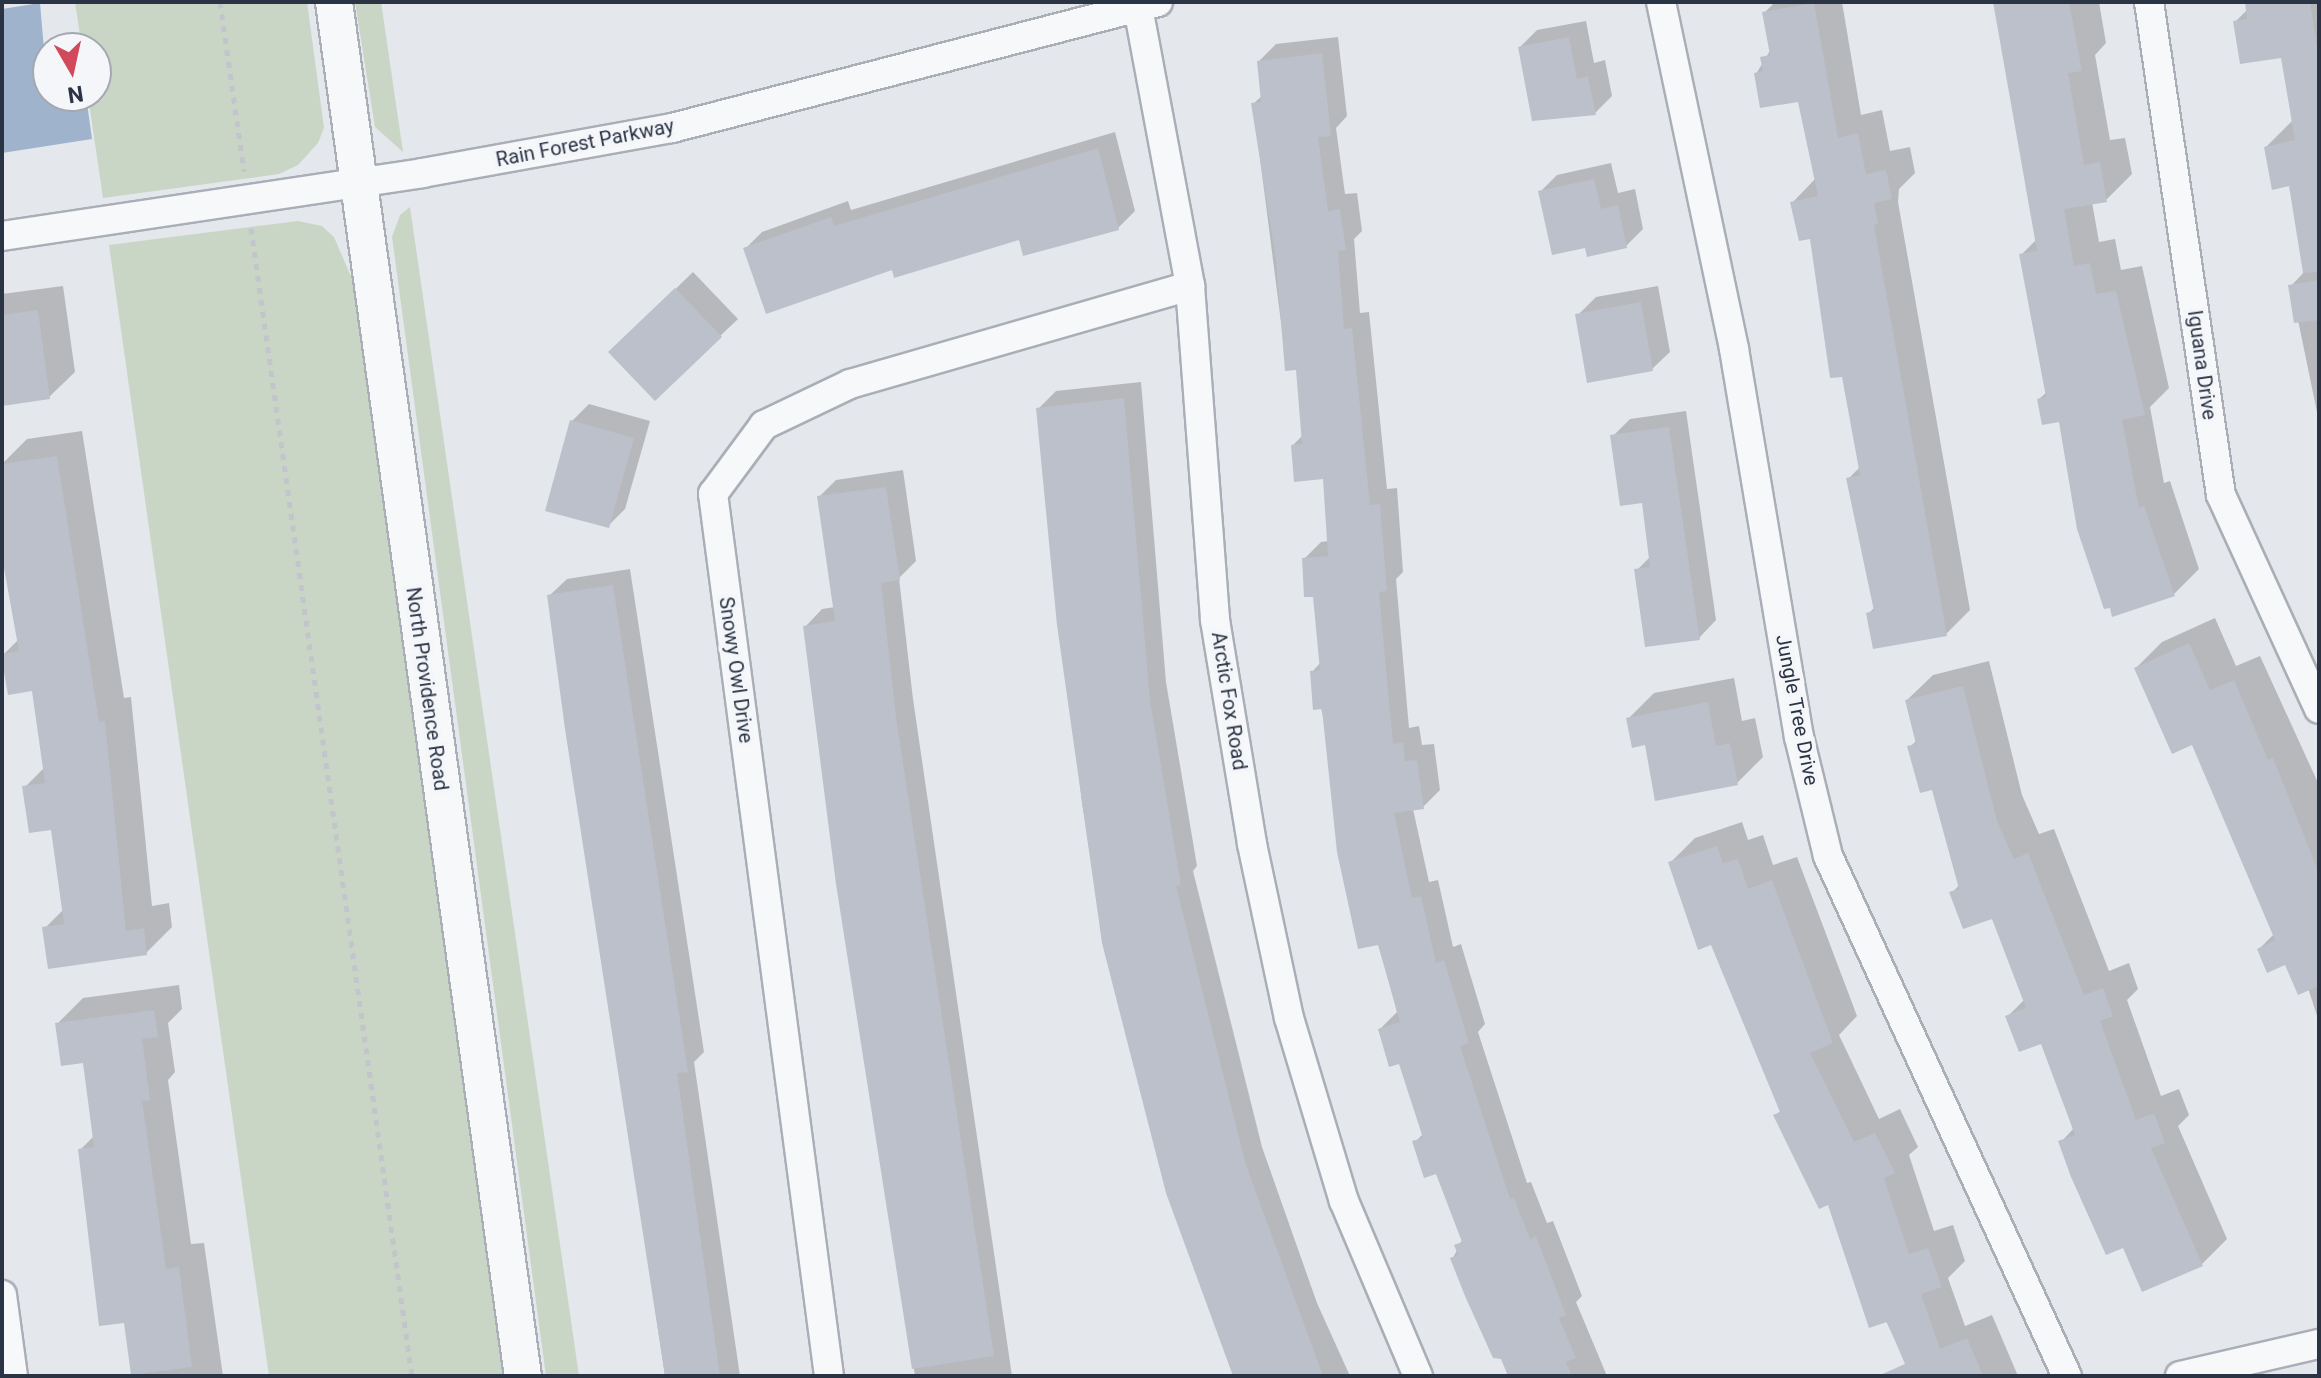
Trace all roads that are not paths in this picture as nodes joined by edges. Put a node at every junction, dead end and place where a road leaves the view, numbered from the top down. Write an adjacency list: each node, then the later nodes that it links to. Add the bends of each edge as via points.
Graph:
1 (334, 2): 5 (street, North Providence Road)
2 (1661, 2): 15 (street, Jungle Tree Drive, via 1734,349 1799,737 1828,856)
3 (2149, 2): 8 (street, Iguana Drive, via 2221,495)
4 (1144, 3): 5 (street, Rain Forest Parkway, via 672,128); 7 (street, Arctic Fox Road)
5 (358, 183): 6 (street, Rain Forest Parkway); 12 (street, North Providence Road)
6 (2, 236)
7 (1190, 286): 13 (street, Snowy Owl Drive, via 850,384 764,425 713,494); 14 (street, Arctic Fox Road, via 1215,620 1285,1004 1344,1201)
8 (2319, 709)
9 (2, 1295): 11 (street)
10 (2319, 1344): 16 (street)
11 (13, 1376)
12 (523, 1376)
13 (829, 1376)
14 (1418, 1376)
15 (2067, 1376)
16 (2180, 1376)

